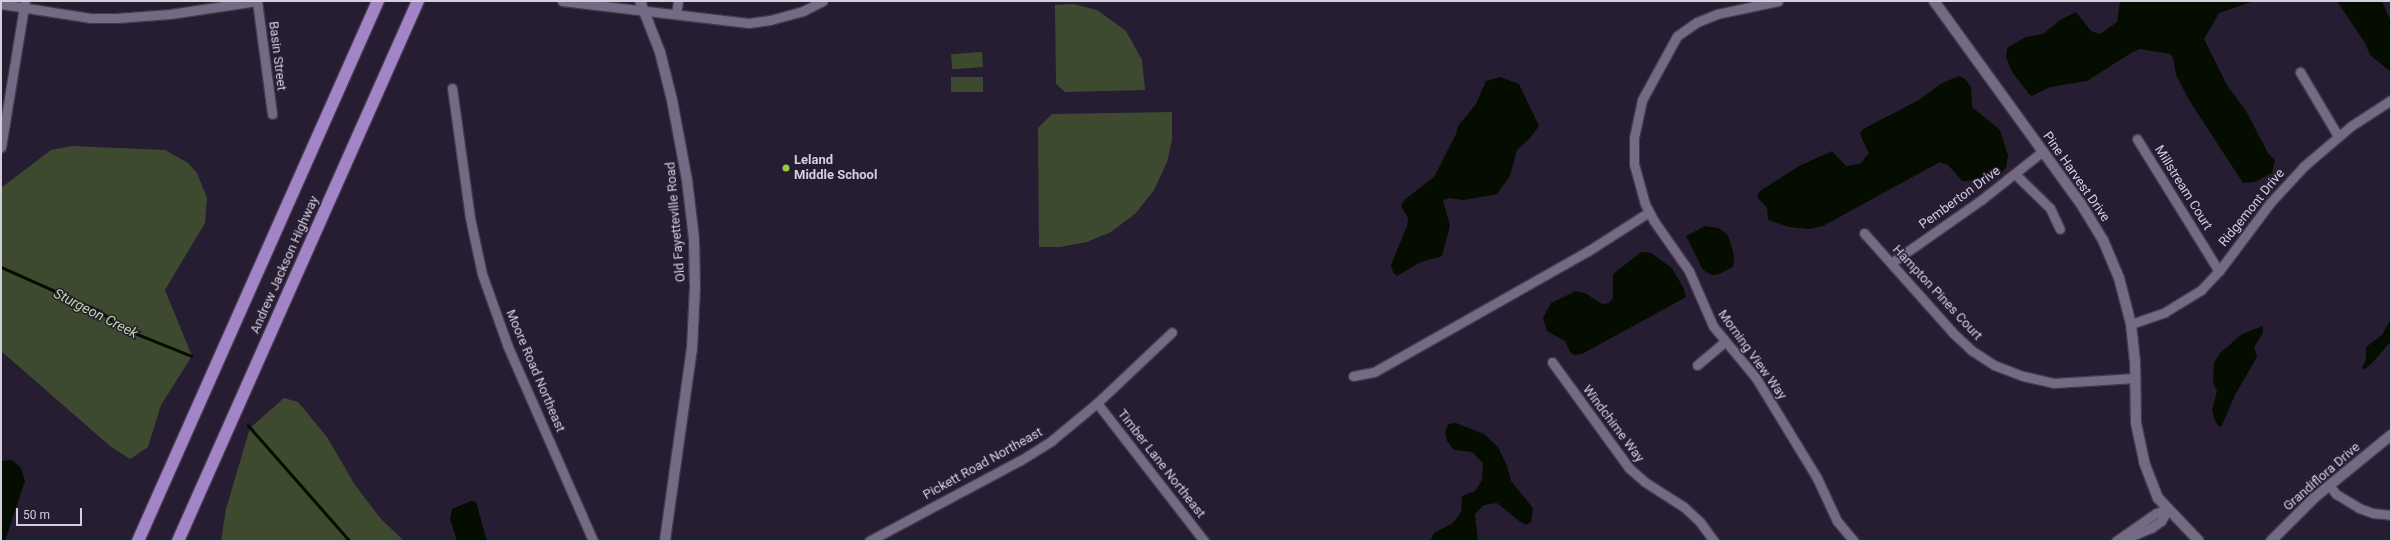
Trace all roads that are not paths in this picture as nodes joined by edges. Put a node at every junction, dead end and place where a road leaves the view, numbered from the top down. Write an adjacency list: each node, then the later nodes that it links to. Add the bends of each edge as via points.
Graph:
1 (257, 1): 11 (street, via 170,14 117,18 90,18); 17 (street, Basin Street)
2 (378, 1): 40 (highway, Andrew Jackson Highway)
3 (418, 1): 41 (highway, Andrew Jackson Highway)
4 (562, 1): 12 (street)
5 (640, 1): 12 (street, Old Fayetteville Road)
6 (678, 1): 13 (street)
7 (1778, 1): 23 (street, Morning View Way, via 1738,8 1706,18 1683,31 1670,46 1642,100 1634,138 1637,179)
8 (1934, 1): 21 (street, Pine Harvest Drive)
9 (820, 2): 13 (street, via 803,11 749,23)
10 (1, 4): 11 (street)
11 (25, 4): 20 (street)
12 (644, 11): 13 (street); 43 (street, Old Fayetteville Road, via 660,52 679,135 694,239 696,287 691,355)
13 (676, 14)
14 (2300, 72): 18 (street)
15 (452, 88): 42 (street, Moore Road Northeast, via 470,218 482,274 508,348)
16 (2391, 100): 18 (street, Ridgemont Drive)
17 (272, 114)
18 (2338, 136): 27 (street, Ridgemont Drive, via 2304,166 2274,199)
19 (2137, 139): 27 (street, Millstream Court)
20 (1, 147)
21 (2042, 152): 22 (street, Pemberton Drive); 28 (street, Pine Harvest Drive, via 2081,204 2103,240 2119,278)
22 (2015, 174): 24 (street, via 2050,208); 26 (street, Pemberton Drive)
23 (1649, 212): 30 (street, Morning View Way, via 1685,262 1708,318); 33 (street, via 1583,255 1374,372)
24 (2060, 229)
25 (1864, 233): 26 (street, Hampton Pines Court)
26 (1891, 263): 34 (street, Hampton Pines Court, via 1962,342 2004,370 2034,379 2062,383)
27 (2219, 272): 28 (street, Ridgemont Drive, via 2201,290 2178,306)
28 (2131, 324): 34 (street, Pine Harvest Drive)
29 (1172, 332): 35 (street, Pickett Road Northeast)
30 (1724, 342): 32 (street); 47 (street, Morning View Way, via 1756,378 1817,478 1837,521)
31 (1552, 362): 46 (street, Windchime Way, via 1629,468 1684,507 1700,522)
32 (1697, 364)
33 (1353, 376)
34 (2135, 378): 38 (street, Pine Harvest Drive, via 2136,423 2141,450 2156,492)
35 (1097, 403): 44 (street, Pickett Road Northeast, via 1021,460); 45 (street, Timber Lane Northeast)
36 (2391, 436): 37 (street, Grandiflora Drive)
37 (2329, 485): 39 (street, via 2336,494 2359,508); 51 (street, Grandiflora Drive)
38 (2168, 509): 48 (street, via 2156,513); 49 (street, via 2161,521 2151,528); 50 (street, Pine Harvest Drive)
39 (2391, 514)
40 (138, 541)
41 (178, 541)
42 (593, 541)
43 (665, 541)
44 (869, 541)
45 (1204, 541)
46 (1714, 541)
47 (1854, 541)
48 (2116, 541)
49 (2120, 541)
50 (2199, 541)
51 (2271, 541)

